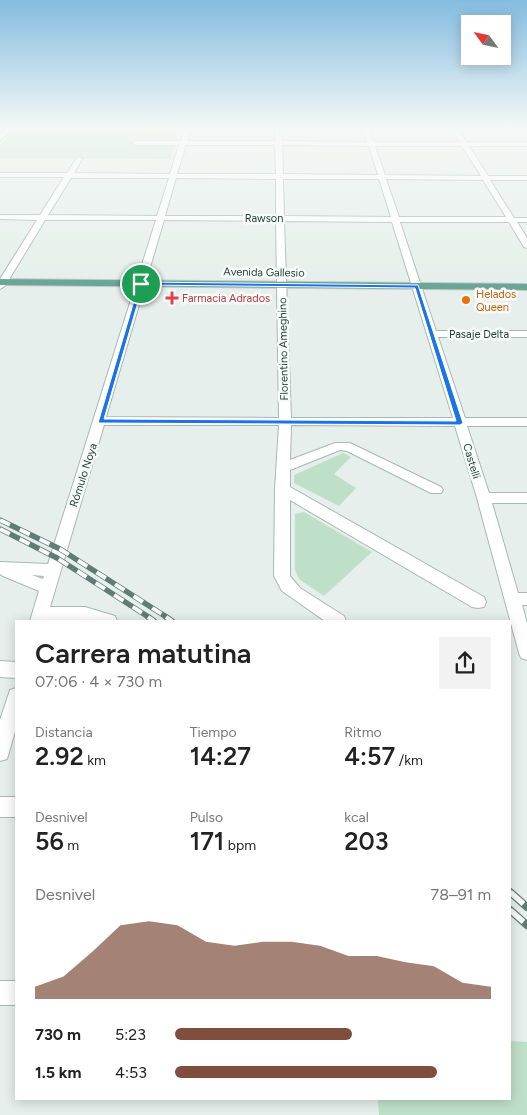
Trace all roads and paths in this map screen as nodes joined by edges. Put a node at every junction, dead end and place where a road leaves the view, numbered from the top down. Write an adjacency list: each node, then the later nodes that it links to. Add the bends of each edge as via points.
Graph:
1 (68, 179): 7 (street)
2 (172, 179): 8 (street, Rómulo Noya)
3 (280, 179): 9 (street, Florentino Ameghino)
4 (383, 179): 10 (street, Castelli)
5 (485, 179): 11 (street)
6 (0, 217): 7 (street, Rawson)
7 (44, 217): 8 (street, Rawson); 14 (street)
8 (161, 218): 9 (street, Rawson); 15 (street, Rómulo Noya)
9 (280, 218): 10 (street, Rawson); 17 (street, Florentino Ameghino)
10 (395, 218): 11 (street, Rawson); 18 (street, Castelli)
11 (511, 220): 12 (street, Rawson); 13 (street)
12 (527, 220)
13 (527, 245)
14 (1, 284): 15 (main road, Avenida Gallesio)
15 (141, 286): 17 (main road, Avenida Gallesio); 22 (street, Rómulo Noya)
16 (527, 287): 18 (main road, Avenida Gallesio)
17 (282, 288): 18 (main road, Avenida Gallesio); 23 (street, Florentino Ameghino)
18 (417, 289): 19 (main road, Avenida Gallesio); 20 (street, Castelli)
19 (527, 292)
20 (432, 334): 21 (street, Pasaje Delta); 25 (street, Castelli)
21 (527, 334)
22 (100, 421): 23 (street); 32 (street, Rómulo Noya)
23 (285, 422): 25 (street); 26 (street, Florentino Ameghino)
24 (527, 422): 25 (street)
25 (460, 423): 29 (street, Castelli)
26 (283, 468): 27 (street, Florentino Ameghino); 28 (street, via 339,446 350,447)
27 (282, 489): 36 (street); 39 (street, Florentino Ameghino, via 282,576 294,592)
28 (436, 490)
29 (484, 498): 30 (street); 34 (street, Castelli)
30 (527, 498)
31 (0, 568): 32 (street); 33 (street)
32 (54, 570): 33 (street, Rómulo Noya)
33 (48, 588): 37 (street, Rómulo Noya)
34 (511, 599): 35 (street); 40 (street, Castelli)
35 (527, 599)
36 (478, 602)
37 (40, 617): 38 (street, via 82,614)
38 (106, 620)
39 (336, 620)
40 (527, 652)
41 (0, 669): 42 (street)
42 (15, 670)
43 (15, 700): 44 (street)
44 (0, 752)
45 (0, 807): 46 (street)
46 (15, 807)
47 (0, 993): 48 (street)
48 (15, 993)

